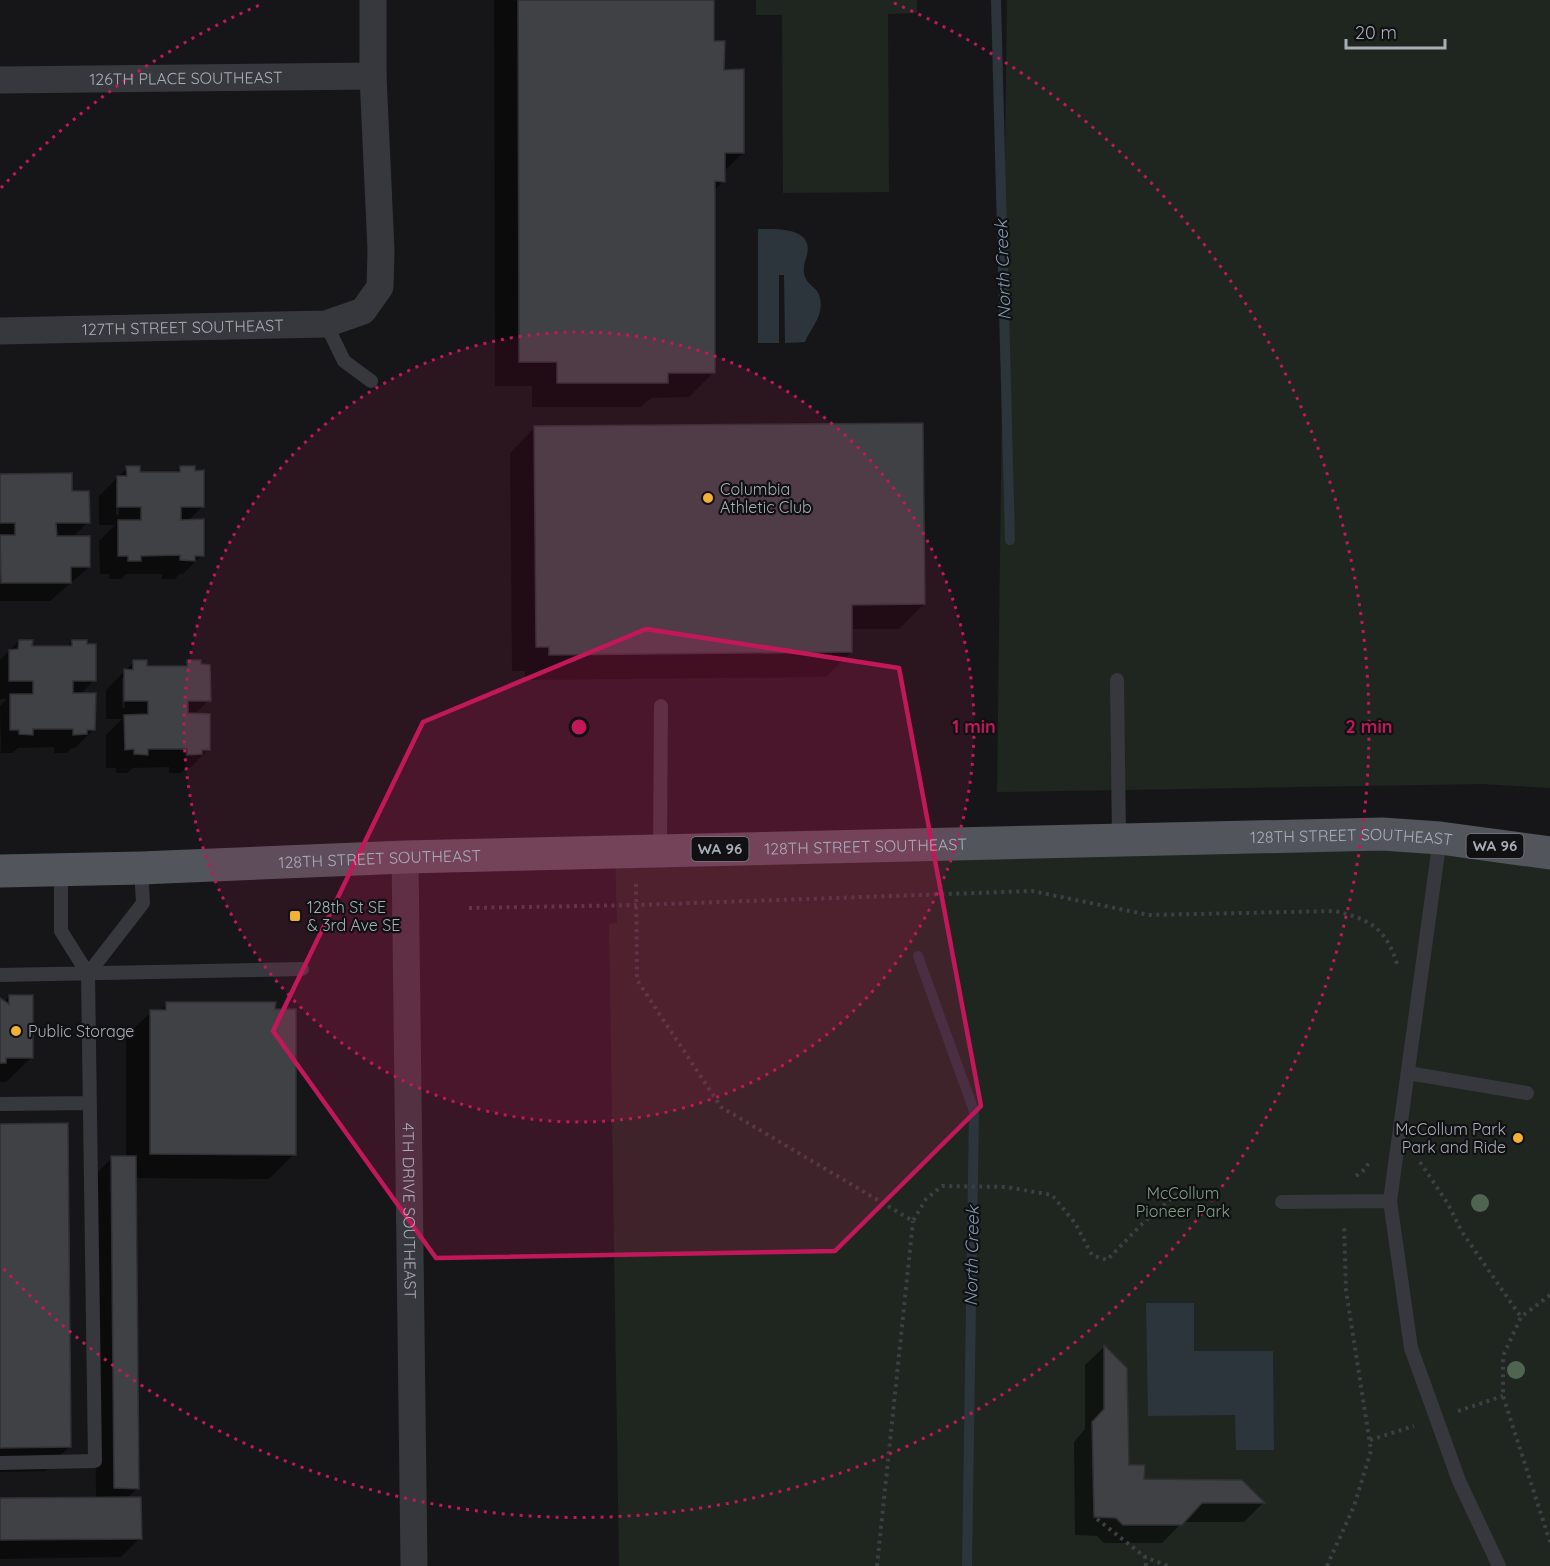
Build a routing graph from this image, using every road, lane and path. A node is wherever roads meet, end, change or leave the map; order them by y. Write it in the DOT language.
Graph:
graph roads {
  1 [pos="373,0"];
  2 [pos="373,76"];
  3 [pos="0,80"];
  4 [pos="326,324"];
  5 [pos="0,331"];
  6 [pos="370,381"];
  7 [pos="1117,680"];
  8 [pos="661,706"];
  9 [pos="1440,838"];
  10 [pos="1119,839"];
  11 [pos="648,852"];
  12 [pos="1550,853"];
  13 [pos="405,857"];
  14 [pos="141,868"];
  15 [pos="61,869"];
  16 [pos="0,871"];
  17 [pos="636,905"];
  18 [pos="469,908"];
  19 [pos="302,969"];
  20 [pos="1397,971"];
  21 [pos="88,974"];
  22 [pos="0,975"];
  23 [pos="1408,1073"];
  24 [pos="1527,1093"];
  25 [pos="90,1103"];
  26 [pos="0,1104"];
  27 [pos="1400,1130"];
  28 [pos="1371,1159"];
  29 [pos="1348,1178"];
  30 [pos="1178,1192"];
  31 [pos="1390,1201"];
  32 [pos="1282,1202"];
  33 [pos="1344,1220"];
  34 [pos="913,1221"];
  35 [pos="1550,1295"];
  36 [pos="1521,1317"];
  37 [pos="0,1463"];
  38 [pos="1097,1519"];
  39 [pos="1550,1542"];
  40 [pos="1145,1557"];
  41 [pos="414,1566"];
  42 [pos="877,1566"];
  43 [pos="1146,1566"];
  44 [pos="1168,1566"];
  45 [pos="1326,1566"];
  46 [pos="1499,1566"];
  1 -- 2 [label="street"];
  2 -- 3 [label="street, 126TH PLACE SOUTHEAST"];
  2 -- 4 [label="street, 127TH STREET SOUTHEAST"];
  4 -- 5 [label="street, 127TH STREET SOUTHEAST"];
  4 -- 6 [label="lane"];
  7 -- 10 [label="lane"];
  8 -- 11 [label="lane"];
  9 -- 10 [label="main road, 128TH STREET SOUTHEAST / WA 96"];
  9 -- 12 [label="main road, 128TH STREET SOUTHEAST / WA 96"];
  9 -- 23 [label="lane"];
  10 -- 11 [label="main road, 128TH STREET SOUTHEAST / WA 96"];
  11 -- 13 [label="main road, 128TH STREET SOUTHEAST / WA 96"];
  11 -- 17 [label="path"];
  13 -- 14 [label="main road, 128TH STREET SOUTHEAST / WA 96"];
  13 -- 41 [label="street, 4TH DRIVE SOUTHEAST"];
  14 -- 15 [label="main road, 128TH STREET SOUTHEAST / WA 96"];
  14 -- 21 [label="lane"];
  15 -- 16 [label="main road, 128TH STREET SOUTHEAST / WA 96"];
  15 -- 21 [label="lane"];
  17 -- 18 [label="path"];
  17 -- 20 [label="path"];
  17 -- 34 [label="path"];
  19 -- 21 [label="lane"];
  21 -- 22 [label="lane"];
  21 -- 25 [label="lane"];
  23 -- 24 [label="lane"];
  23 -- 27 [label="lane"];
  25 -- 26 [label="lane"];
  25 -- 37 [label="lane"];
  27 -- 31 [label="lane"];
  27 -- 36 [label="path"];
  28 -- 29 [label="path"];
  30 -- 34 [label="path"];
  31 -- 32 [label="lane"];
  31 -- 46 [label="lane"];
  33 -- 45 [label="path"];
  34 -- 42 [label="path"];
  35 -- 36 [label="path"];
  36 -- 39 [label="path"];
  38 -- 40 [label="path"];
  40 -- 43 [label="path"];
  40 -- 44 [label="path"];
}
